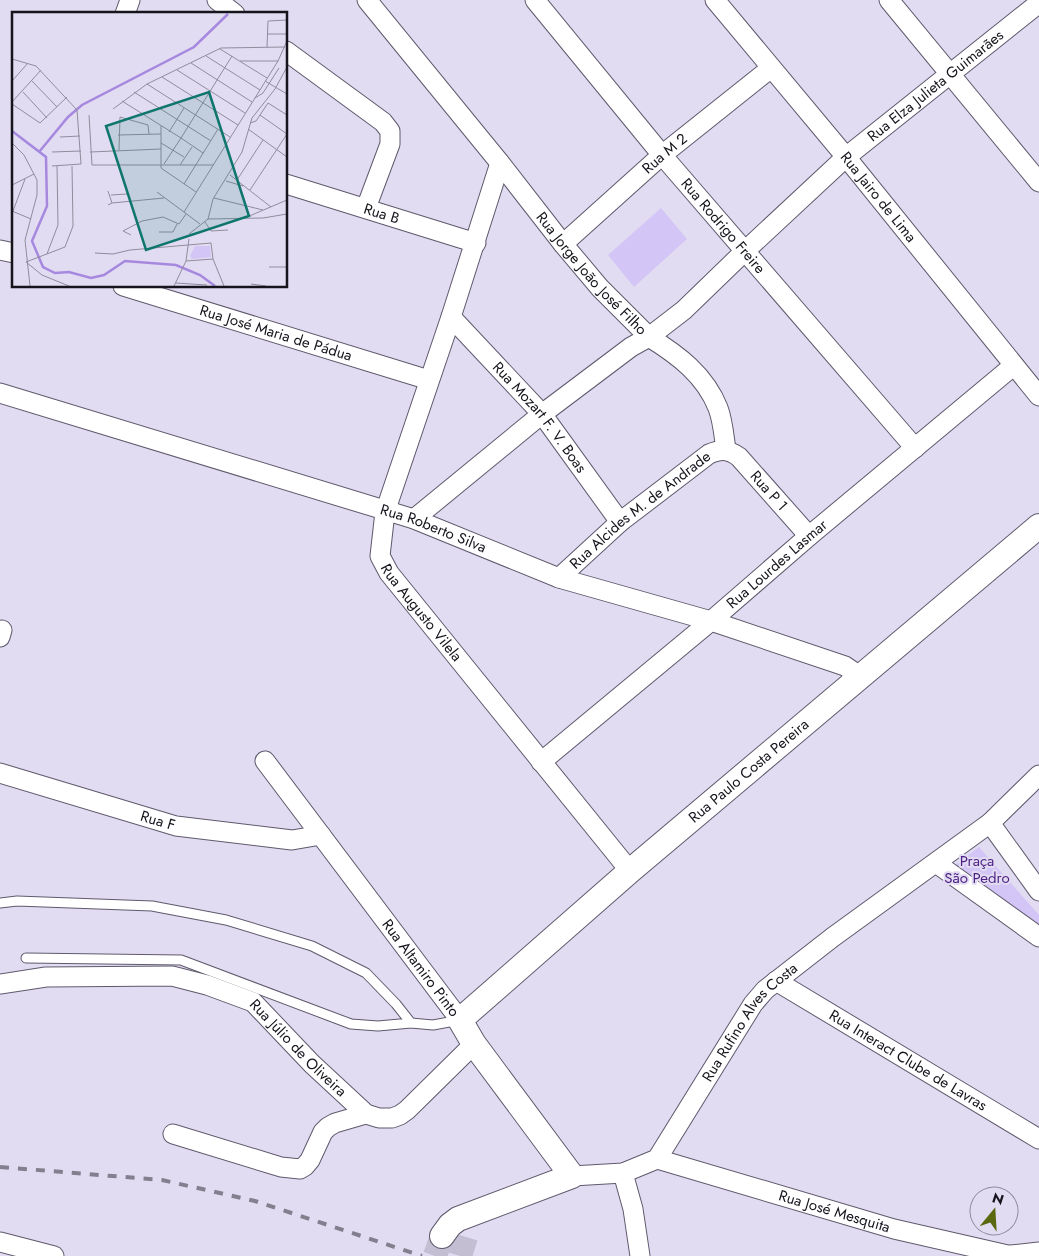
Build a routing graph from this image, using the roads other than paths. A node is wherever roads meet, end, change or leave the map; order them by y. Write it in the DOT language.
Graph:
graph roads {
  1 [pos="130,0"];
  2 [pos="217,0"];
  3 [pos="367,0"];
  4 [pos="535,0"];
  5 [pos="715,0"];
  6 [pos="889,0"];
  7 [pos="1039,3"];
  8 [pos="126,12"];
  9 [pos="233,12"];
  10 [pos="288,52"];
  11 [pos="771,68"];
  12 [pos="950,74"];
  13 [pos="662,156"];
  14 [pos="846,157"];
  15 [pos="500,163"];
  16 [pos="1039,182"];
  17 [pos="288,185"];
  18 [pos="366,208"];
  19 [pos="476,243"];
  20 [pos="563,244"];
  21 [pos="745,251"];
  22 [pos="130,288"];
  23 [pos="452,317"];
  24 [pos="649,337"];
  25 [pos="1013,366"];
  26 [pos="429,380"];
  27 [pos="0,393"];
  28 [pos="1039,396"];
  29 [pos="542,414"];
  30 [pos="915,448"];
  31 [pos="726,450"];
  32 [pos="385,512"];
  33 [pos="414,520"];
  34 [pos="620,522"];
  35 [pos="1039,526"];
  36 [pos="809,536"];
  37 [pos="559,578"];
  38 [pos="711,621"];
  39 [pos="861,677"];
  40 [pos="265,761"];
  41 [pos="540,762"];
  42 [pos="0,773"];
  43 [pos="1039,775"];
  44 [pos="990,823"];
  45 [pos="320,835"];
  46 [pos="936,863"];
  47 [pos="630,871"];
  48 [pos="1038,887"];
  49 [pos="0,903"];
  50 [pos="1039,937"];
  51 [pos="26,958"];
  52 [pos="776,981"];
  53 [pos="0,984"];
  54 [pos="460,1020"];
  55 [pos="411,1023"];
  56 [pos="474,1044"];
  57 [pos="366,1114"];
  58 [pos="173,1134"];
  59 [pos="1039,1139"];
  60 [pos="657,1159"];
  61 [pos="623,1174"];
  62 [pos="572,1176"];
  63 [pos="476,1212"];
  64 [pos="442,1236"];
  65 [pos="466,1237"];
  66 [pos="0,1242"];
  67 [pos="1039,1252"];
  68 [pos="54,1256"];
  69 [pos="640,1256"];
  70 [pos="1012,1256"];
  1 -- 8 [label="street"];
  2 -- 9 [label="street"];
  3 -- 15 [label="street, Rua Jorge João José Filho"];
  4 -- 13 [label="street, Rua Rodrigo Freire"];
  5 -- 11 [label="street, Rua Jairo de Lima"];
  6 -- 12 [label="street"];
  7 -- 12 [label="street, Rua Elza Julieta Guimarães"];
  10 -- 18 [label="street"];
  11 -- 13 [label="street, Rua M 2"];
  11 -- 14 [label="street, Rua Jairo de Lima"];
  12 -- 14 [label="street, Rua Elza Julieta Guimarães"];
  12 -- 16 [label="street"];
  13 -- 20 [label="street, Rua M 2"];
  13 -- 21 [label="street, Rua Rodrigo Freire"];
  14 -- 21 [label="street, Rua Elza Julieta Guimarães"];
  14 -- 25 [label="street, Rua Jairo de Lima"];
  15 -- 19 [label="street, Rua Augusto Vilela"];
  15 -- 20 [label="street, Rua Jorge João José Filho"];
  17 -- 18 [label="street, Rua B"];
  18 -- 19 [label="street, Rua B"];
  19 -- 23 [label="street, Rua Augusto Vilela"];
  20 -- 24 [label="street, Rua Jorge João José Filho"];
  21 -- 24 [label="street, Rua Elza Julieta Guimarães"];
  21 -- 30 [label="street, Rua Rodrigo Freire"];
  22 -- 26 [label="street, Rua José Maria de Pádua"];
  23 -- 26 [label="street, Rua Augusto Vilela"];
  23 -- 29 [label="street, Rua Mozart F. V. Boas"];
  24 -- 29 [label="street, Rua Jorge João José Filho"];
  24 -- 31 [label="street"];
  25 -- 28 [label="street, Rua Jairo de Lima"];
  25 -- 30 [label="street, Rua Lourdes Lasmar"];
  26 -- 32 [label="street, Rua Augusto Vilela"];
  27 -- 32 [label="street, Rua Roberto Silva"];
  29 -- 33 [label="street, Rua Jorge João José Filho"];
  29 -- 34 [label="street, Rua Mozart F. V. Boas"];
  30 -- 36 [label="street, Rua Lourdes Lasmar"];
  31 -- 34 [label="street, Rua Alcides M. de Andrade"];
  31 -- 36 [label="street, Rua P 1"];
  32 -- 33 [label="street, Rua Roberto Silva"];
  32 -- 41 [label="street, Rua Augusto Vilela"];
  33 -- 37 [label="street, Rua Roberto Silva"];
  34 -- 37 [label="street, Rua Alcides M. de Andrade"];
  35 -- 39 [label="street, Rua Paulo Costa Pereira"];
  36 -- 38 [label="street, Rua Lourdes Lasmar"];
  37 -- 38 [label="street, Rua Roberto Silva"];
  38 -- 39 [label="street, Rua Roberto Silva"];
  38 -- 41 [label="street, Rua Lourdes Lasmar"];
  39 -- 47 [label="street, Rua Paulo Costa Pereira"];
  40 -- 45 [label="street, Rua Altamiro Pinto"];
  41 -- 47 [label="street, Rua Augusto Vilela"];
  42 -- 45 [label="street, Rua F"];
  43 -- 44 [label="street, Rua Rufino Alves Costa"];
  44 -- 46 [label="street, Rua Rufino Alves Costa"];
  44 -- 48 [label="street"];
  45 -- 54 [label="street, Rua Altamiro Pinto"];
  46 -- 50 [label="street"];
  46 -- 52 [label="street, Rua Rufino Alves Costa"];
  47 -- 54 [label="street, Rua Paulo Costa Pereira"];
  49 -- 55 [label="lane"];
  51 -- 55 [label="lane"];
  52 -- 59 [label="street, Rua Interact Clube de Lavras"];
  52 -- 60 [label="street, Rua Rufino Alves Costa"];
  53 -- 57 [label="street, Rua Júlio de Oliveira"];
  54 -- 55 [label="lane"];
  54 -- 56 [label="street, Rua Altamiro Pinto"];
  56 -- 57 [label="street"];
  56 -- 62 [label="street, Rua Altamiro Pinto"];
  57 -- 58 [label="street"];
  60 -- 61 [label="street"];
  60 -- 70 [label="street, Rua José Mesquita"];
  61 -- 62 [label="street"];
  61 -- 69 [label="street"];
  62 -- 63 [label="street"];
  63 -- 64 [label="street"];
  63 -- 65 [label="street"];
  66 -- 68 [label="street"];
  67 -- 70 [label="street, Rua José Mesquita"];
}
